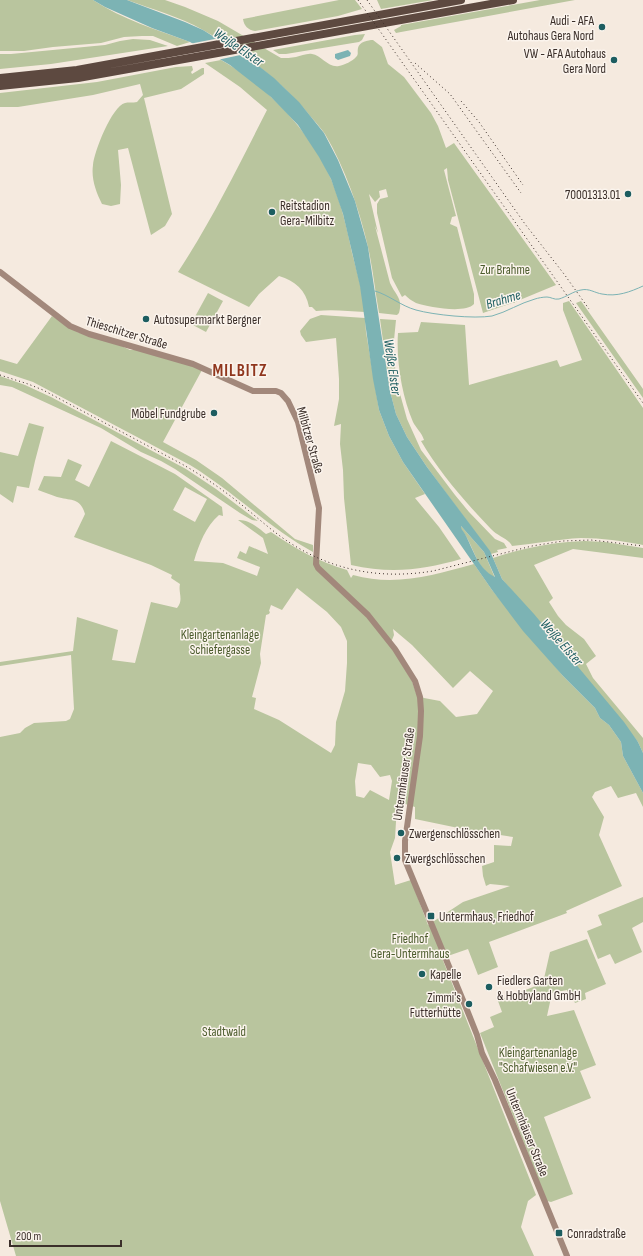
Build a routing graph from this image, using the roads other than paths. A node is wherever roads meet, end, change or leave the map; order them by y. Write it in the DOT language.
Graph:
graph roads {
  1 [pos="461,0"];
  2 [pos="512,0"];
  3 [pos="0,78"];
  4 [pos="0,86"];
  5 [pos="0,272"];
  6 [pos="171,357"];
  7 [pos="316,564"];
  8 [pos="567,1256"];
  1 -- 3 [label="highway"];
  2 -- 4 [label="highway"];
  5 -- 6 [label="main road, Thieschitzer Straße"];
  6 -- 7 [label="main road, Milbitzer Straße"];
  7 -- 8 [label="main road, Untermhäuser Straße"];
}
